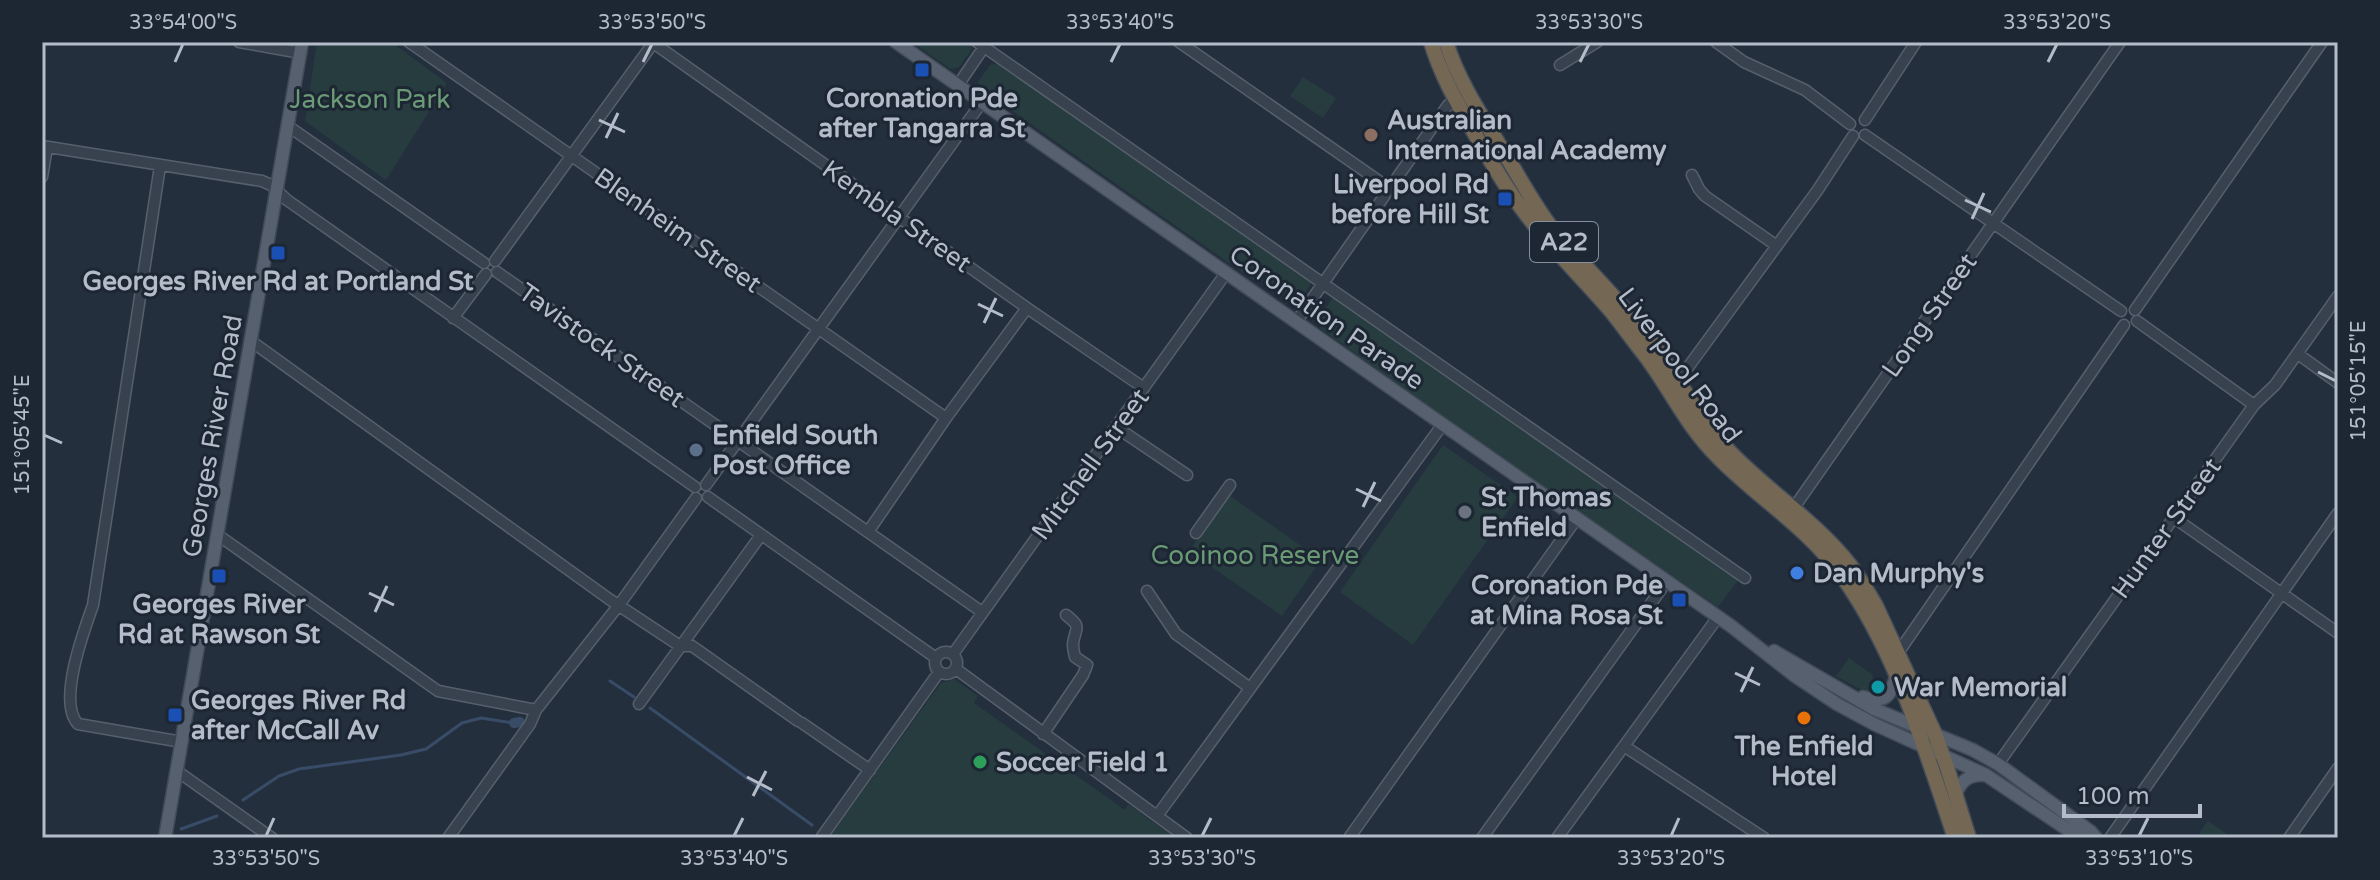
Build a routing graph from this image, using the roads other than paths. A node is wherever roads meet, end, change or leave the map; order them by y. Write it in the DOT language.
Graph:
graph roads {
  1 [pos="239,42"];
  2 [pos="409,42"];
  3 [pos="653,42"];
  4 [pos="896,42"];
  5 [pos="1179,42"];
  6 [pos="1431,42"];
  7 [pos="1446,42"];
  8 [pos="1597,42"];
  9 [pos="1716,42"];
  10 [pos="2120,42"];
  11 [pos="2322,42"];
  12 [pos="1914,43"];
  13 [pos="983,44"];
  14 [pos="301,47"];
  15 [pos="1560,65"];
  16 [pos="958,85"];
  17 [pos="1460,95"];
  18 [pos="982,102"];
  19 [pos="1865,120"];
  20 [pos="1850,124"];
  21 [pos="288,126"];
  22 [pos="1865,135"];
  23 [pos="1853,136"];
  24 [pos="45,147"];
  25 [pos="572,156"];
  26 [pos="160,166"];
  27 [pos="1692,175"];
  28 [pos="42,177"];
  29 [pos="1389,188"];
  30 [pos="277,190"];
  31 [pos="900,217"];
  32 [pos="1994,222"];
  33 [pos="1777,246"];
  34 [pos="491,267"];
  35 [pos="1226,273"];
  36 [pos="1322,284"];
  37 [pos="2338,296"];
  38 [pos="1027,308"];
  39 [pos="2121,311"];
  40 [pos="2136,316"];
  41 [pos="453,318"];
  42 [pos="1296,322"];
  43 [pos="2124,325"];
  44 [pos="819,328"];
  45 [pos="251,341"];
  46 [pos="2298,354"];
  47 [pos="2338,383"];
  48 [pos="1674,387"];
  49 [pos="1144,388"];
  50 [pos="2254,405"];
  51 [pos="946,418"];
  52 [pos="1443,424"];
  53 [pos="1116,427"];
  54 [pos="737,440"];
  55 [pos="1187,475"];
  56 [pos="1230,485"];
  57 [pos="701,492"];
  58 [pos="1793,509"];
  59 [pos="2338,513"];
  60 [pos="2173,517"];
  61 [pos="1577,518"];
  62 [pos="868,532"];
  63 [pos="1196,533"];
  64 [pos="218,535"];
  65 [pos="761,535"];
  66 [pos="1745,578"];
  67 [pos="1667,581"];
  68 [pos="1147,591"];
  69 [pos="2282,593"];
  70 [pos="619,605"];
  71 [pos="982,612"];
  72 [pos="1066,615"];
  73 [pos="1718,617"];
  74 [pos="1733,627"];
  75 [pos="2338,633"];
  76 [pos="681,646"];
  77 [pos="1898,653"];
  78 [pos="953,654"];
  79 [pos="936,658"];
  80 [pos="956,669"];
  81 [pos="939,672"];
  82 [pos="1896,677"];
  83 [pos="1250,688"];
  84 [pos="1848,694"];
  85 [pos="639,704"];
  86 [pos="536,710"];
  87 [pos="1919,728"];
  88 [pos="1043,734"];
  89 [pos="1935,734"];
  90 [pos="182,742"];
  91 [pos="1624,746"];
  92 [pos="1925,747"];
  93 [pos="1943,754"];
  94 [pos="1998,764"];
  95 [pos="2338,768"];
  96 [pos="870,770"];
  97 [pos="177,771"];
  98 [pos="1986,775"];
  99 [pos="1955,796"];
  100 [pos="1157,816"];
  101 [pos="1565,828"];
  102 [pos="165,838"];
  103 [pos="272,838"];
  104 [pos="448,838"];
  105 [pos="821,838"];
  106 [pos="1187,838"];
  107 [pos="1349,838"];
  108 [pos="1482,838"];
  109 [pos="1557,838"];
  110 [pos="1575,838"];
  111 [pos="1764,838"];
  112 [pos="1955,838"];
  113 [pos="1969,838"];
  114 [pos="2080,838"];
  115 [pos="2096,838"];
  116 [pos="2110,838"];
  117 [pos="2289,838"];
  1 -- 14 [label="street"];
  2 -- 25 [label="street, Blenheim Street"];
  3 -- 25 [label="street"];
  3 -- 31 [label="street, Kembla Street"];
  4 -- 16 [label="main road, Coronation Parade"];
  5 -- 29 [label="street"];
  6 -- 17 [label="highway, Liverpool Road / A22"];
  7 -- 17 [label="highway, Liverpool Road / A22"];
  8 -- 15 [label="street"];
  9 -- 20 [label="street"];
  10 -- 32 [label="street, Long Street"];
  11 -- 40 [label="street"];
  12 -- 19 [label="street"];
  13 -- 16 [label="street"];
  13 -- 36 [label="street, Coronation Parade"];
  14 -- 21 [label="main road, Georges River Road"];
  16 -- 18 [label="main road, Coronation Parade"];
  17 -- 29 [label="street"];
  17 -- 48 [label="highway, Liverpool Road / A22"];
  18 -- 31 [label="street"];
  18 -- 35 [label="main road, Coronation Parade"];
  19 -- 20 [label="street"];
  19 -- 22 [label="street"];
  20 -- 23 [label="street"];
  21 -- 30 [label="main road, Georges River Road"];
  21 -- 34 [label="street, Tavistock Street"];
  22 -- 23 [label="street"];
  22 -- 32 [label="street"];
  23 -- 33 [label="street"];
  24 -- 26 [label="street"];
  24 -- 28 [label="street"];
  25 -- 34 [label="street"];
  25 -- 44 [label="street, Blenheim Street"];
  26 -- 30 [label="street"];
  26 -- 90 [label="street"];
  27 -- 33 [label="street"];
  29 -- 36 [label="street"];
  30 -- 41 [label="street"];
  30 -- 45 [label="main road, Georges River Road"];
  31 -- 38 [label="street, Kembla Street"];
  31 -- 44 [label="street"];
  32 -- 39 [label="street"];
  32 -- 58 [label="street, Long Street"];
  33 -- 48 [label="street"];
  34 -- 41 [label="street"];
  34 -- 54 [label="street, Tavistock Street"];
  35 -- 42 [label="main road, Coronation Parade"];
  35 -- 49 [label="street, Mitchell Street"];
  36 -- 42 [label="street"];
  36 -- 66 [label="street, Coronation Parade"];
  37 -- 46 [label="street, Hunter Street"];
  38 -- 49 [label="street, Kembla Street"];
  38 -- 51 [label="street"];
  39 -- 40 [label="street"];
  39 -- 43 [label="street"];
  40 -- 43 [label="street"];
  40 -- 50 [label="street"];
  41 -- 57 [label="street"];
  42 -- 52 [label="main road, Coronation Parade"];
  43 -- 77 [label="street"];
  44 -- 51 [label="street, Blenheim Street"];
  44 -- 54 [label="street"];
  45 -- 64 [label="main road, Georges River Road"];
  45 -- 70 [label="street"];
  46 -- 47 [label="street"];
  46 -- 50 [label="street, Hunter Street"];
  48 -- 58 [label="highway, Liverpool Road / A22"];
  48 -- 82 [label="highway, Liverpool Road / A22"];
  49 -- 53 [label="street, Mitchell Street"];
  50 -- 60 [label="street, Hunter Street"];
  51 -- 62 [label="street"];
  52 -- 61 [label="main road, Coronation Parade"];
  52 -- 83 [label="street"];
  53 -- 55 [label="street"];
  53 -- 71 [label="street, Mitchell Street"];
  54 -- 57 [label="street"];
  54 -- 62 [label="street, Tavistock Street"];
  56 -- 63 [label="street"];
  57 -- 65 [label="street"];
  57 -- 70 [label="street"];
  58 -- 77 [label="highway, Liverpool Road / A22"];
  59 -- 69 [label="street"];
  60 -- 69 [label="street"];
  60 -- 94 [label="street, Hunter Street"];
  61 -- 67 [label="main road, Coronation Parade"];
  61 -- 107 [label="street"];
  62 -- 71 [label="street, Tavistock Street"];
  64 -- 86 [label="street"];
  64 -- 90 [label="main road, Georges River Road"];
  65 -- 76 [label="street"];
  65 -- 79 [label="street"];
  67 -- 73 [label="main road, Coronation Parade"];
  67 -- 108 [label="street"];
  68 -- 83 [label="street"];
  69 -- 75 [label="street"];
  69 -- 116 [label="street"];
  70 -- 76 [label="street"];
  70 -- 86 [label="street"];
  71 -- 78 [label="street, Mitchell Street"];
  72 -- 88 [label="street"];
  73 -- 74 [label="main road, Coronation Parade"];
  73 -- 91 [label="street"];
  74 -- 84 [label="main road, Coronation Parade"];
  74 -- 92 [label="main road, Coronation Parade"];
  76 -- 85 [label="street"];
  76 -- 96 [label="street"];
  77 -- 89 [label="highway, Liverpool Road / A22"];
  78 -- 79 [label="street"];
  78 -- 80 [label="street"];
  79 -- 81 [label="street"];
  80 -- 81 [label="street"];
  80 -- 88 [label="street"];
  81 -- 96 [label="street"];
  82 -- 84 [label="main road"];
  82 -- 87 [label="highway, Liverpool Road / A22"];
  83 -- 100 [label="street"];
  84 -- 87 [label="main road, Coronation Parade"];
  86 -- 104 [label="street"];
  87 -- 89 [label="main road, Coronation Parade"];
  87 -- 92 [label="highway, Liverpool Road / A22"];
  88 -- 100 [label="street"];
  89 -- 93 [label="highway, Liverpool Road / A22"];
  89 -- 94 [label="main road, Coronation Parade"];
  90 -- 97 [label="main road, Georges River Road"];
  91 -- 101 [label="street"];
  91 -- 111 [label="street"];
  92 -- 93 [label="main road, Coronation Parade"];
  92 -- 112 [label="highway, Liverpool Road / A22"];
  93 -- 98 [label="main road, Coronation Parade"];
  93 -- 99 [label="highway, Liverpool Road / A22"];
  94 -- 115 [label="main road, Coronation Parade"];
  95 -- 117 [label="street"];
  96 -- 105 [label="street"];
  97 -- 102 [label="main road, Georges River Road"];
  97 -- 103 [label="street"];
  98 -- 99 [label="main road"];
  98 -- 114 [label="main road, Coronation Parade"];
  99 -- 113 [label="highway, Liverpool Road / A22"];
  100 -- 106 [label="street"];
  101 -- 109 [label="street"];
  101 -- 110 [label="street"];
}
